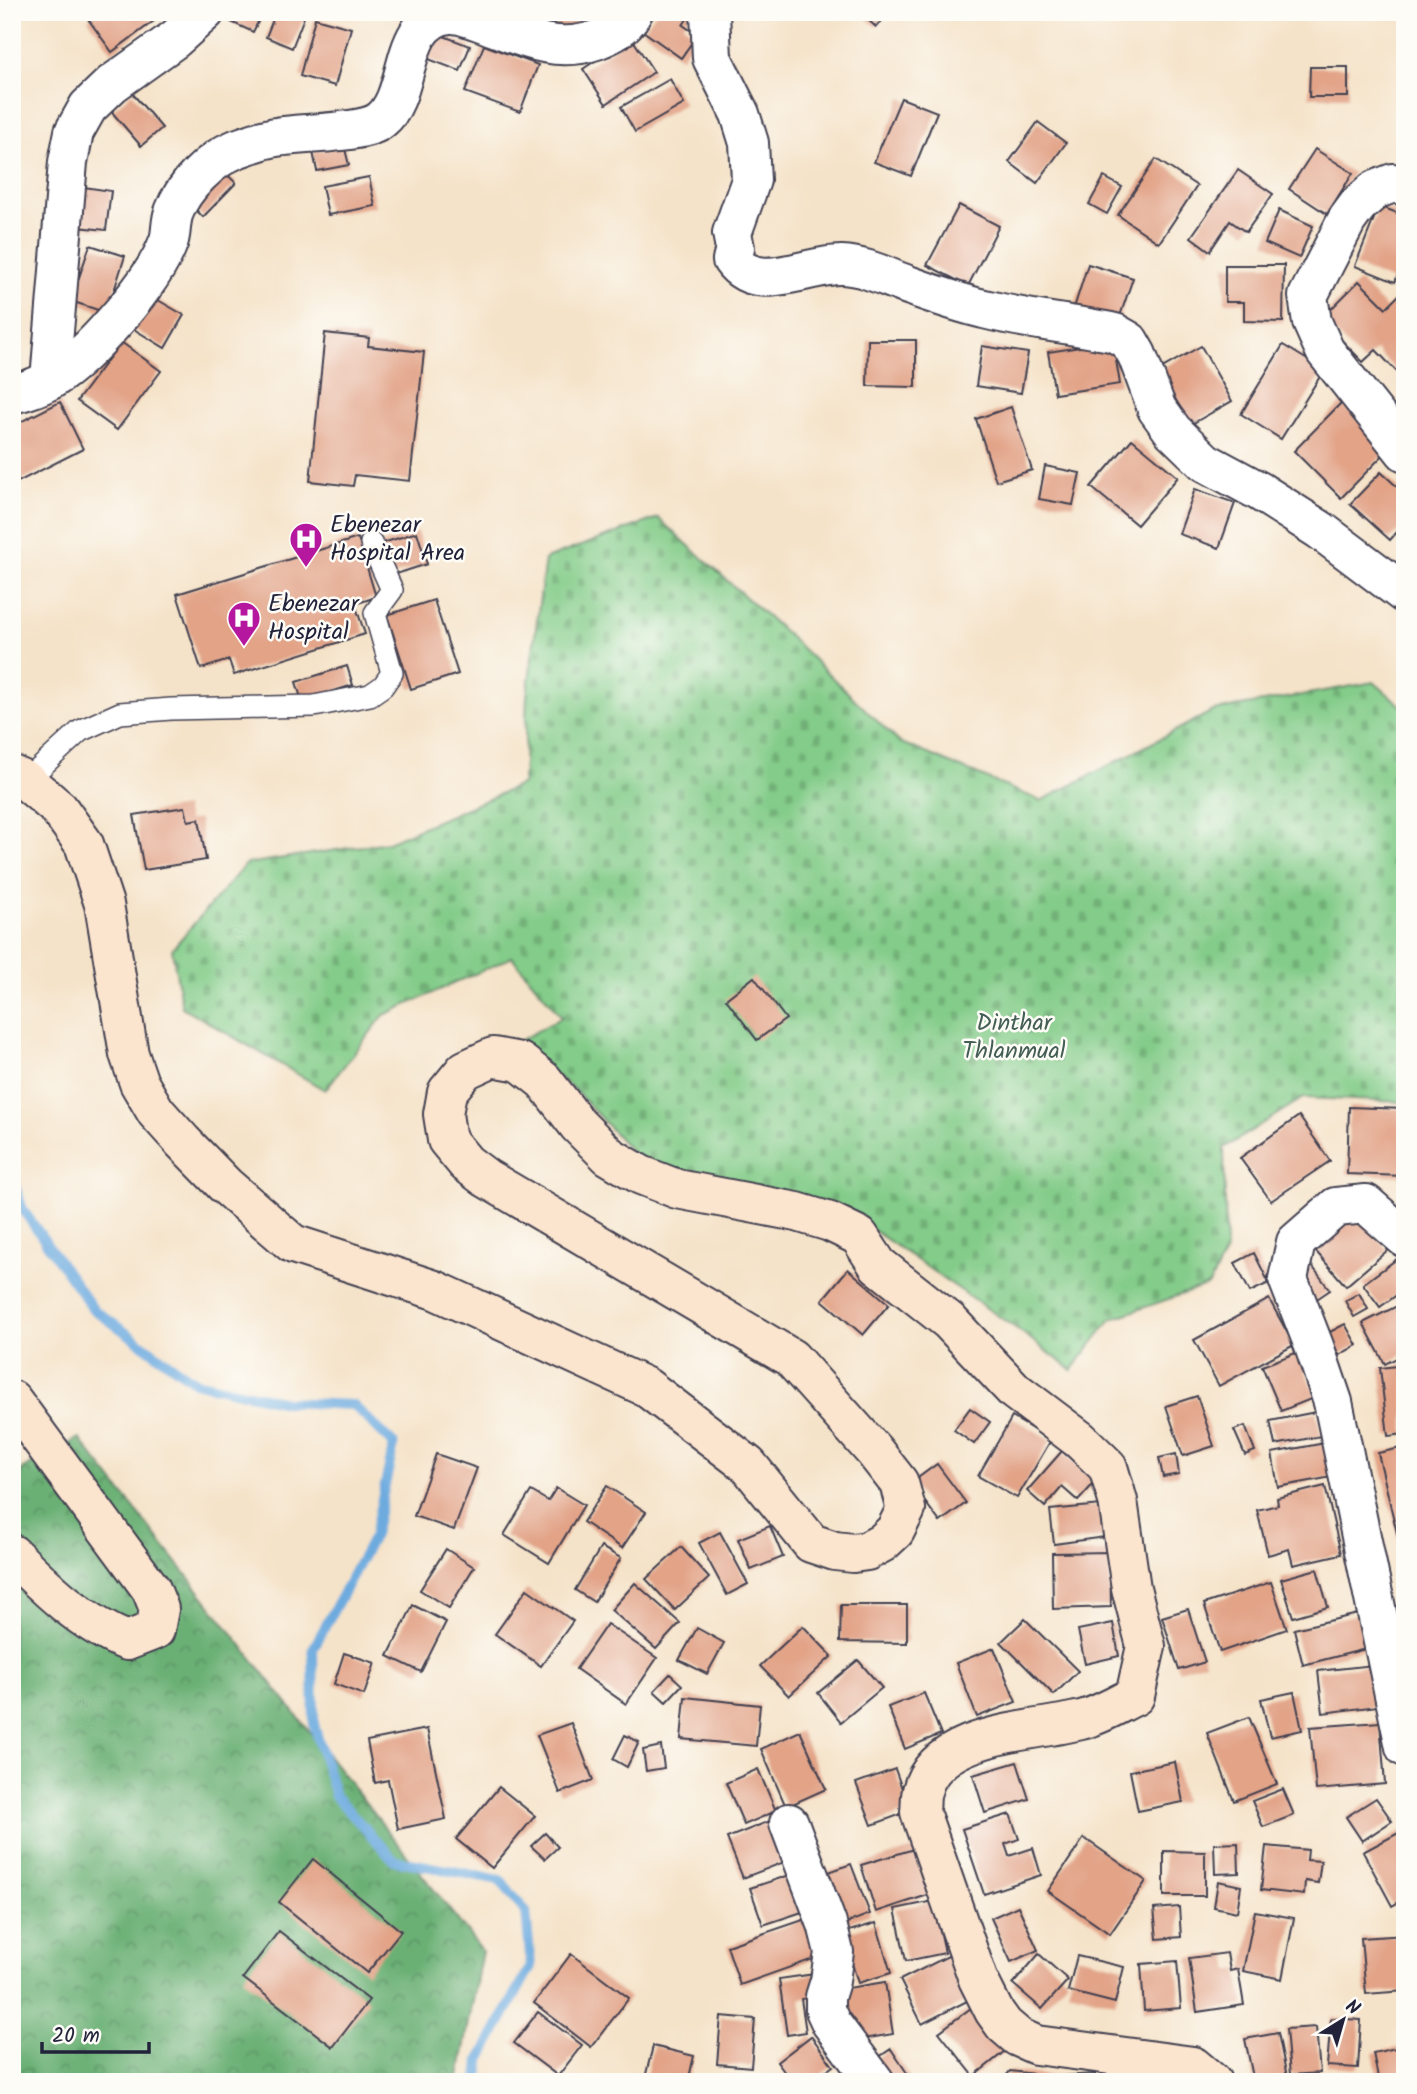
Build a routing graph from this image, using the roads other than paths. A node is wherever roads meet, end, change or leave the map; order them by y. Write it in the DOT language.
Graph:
graph roads {
  1 [pos="205,12"];
  2 [pos="632,12"];
  3 [pos="710,12"];
  4 [pos="1405,186"];
  5 [pos="50,380"];
  6 [pos="12,394"];
  7 [pos="1405,452"];
  8 [pos="371,544"];
  9 [pos="1405,594"];
  10 [pos="19,778"];
  11 [pos="1405,1238"];
  12 [pos="12,1400"];
  13 [pos="12,1554"];
  14 [pos="1405,1747"];
  15 [pos="789,1824"];
  16 [pos="876,2082"];
  17 [pos="1212,2082"];
  1 -- 5 [label="street"];
  2 -- 5 [label="street"];
  3 -- 9 [label="street"];
  4 -- 7 [label="street"];
  5 -- 6 [label="street"];
  8 -- 10 [label="lane"];
  10 -- 17 [label="street"];
  11 -- 14 [label="street"];
  12 -- 13 [label="street"];
  15 -- 16 [label="street"];
}
